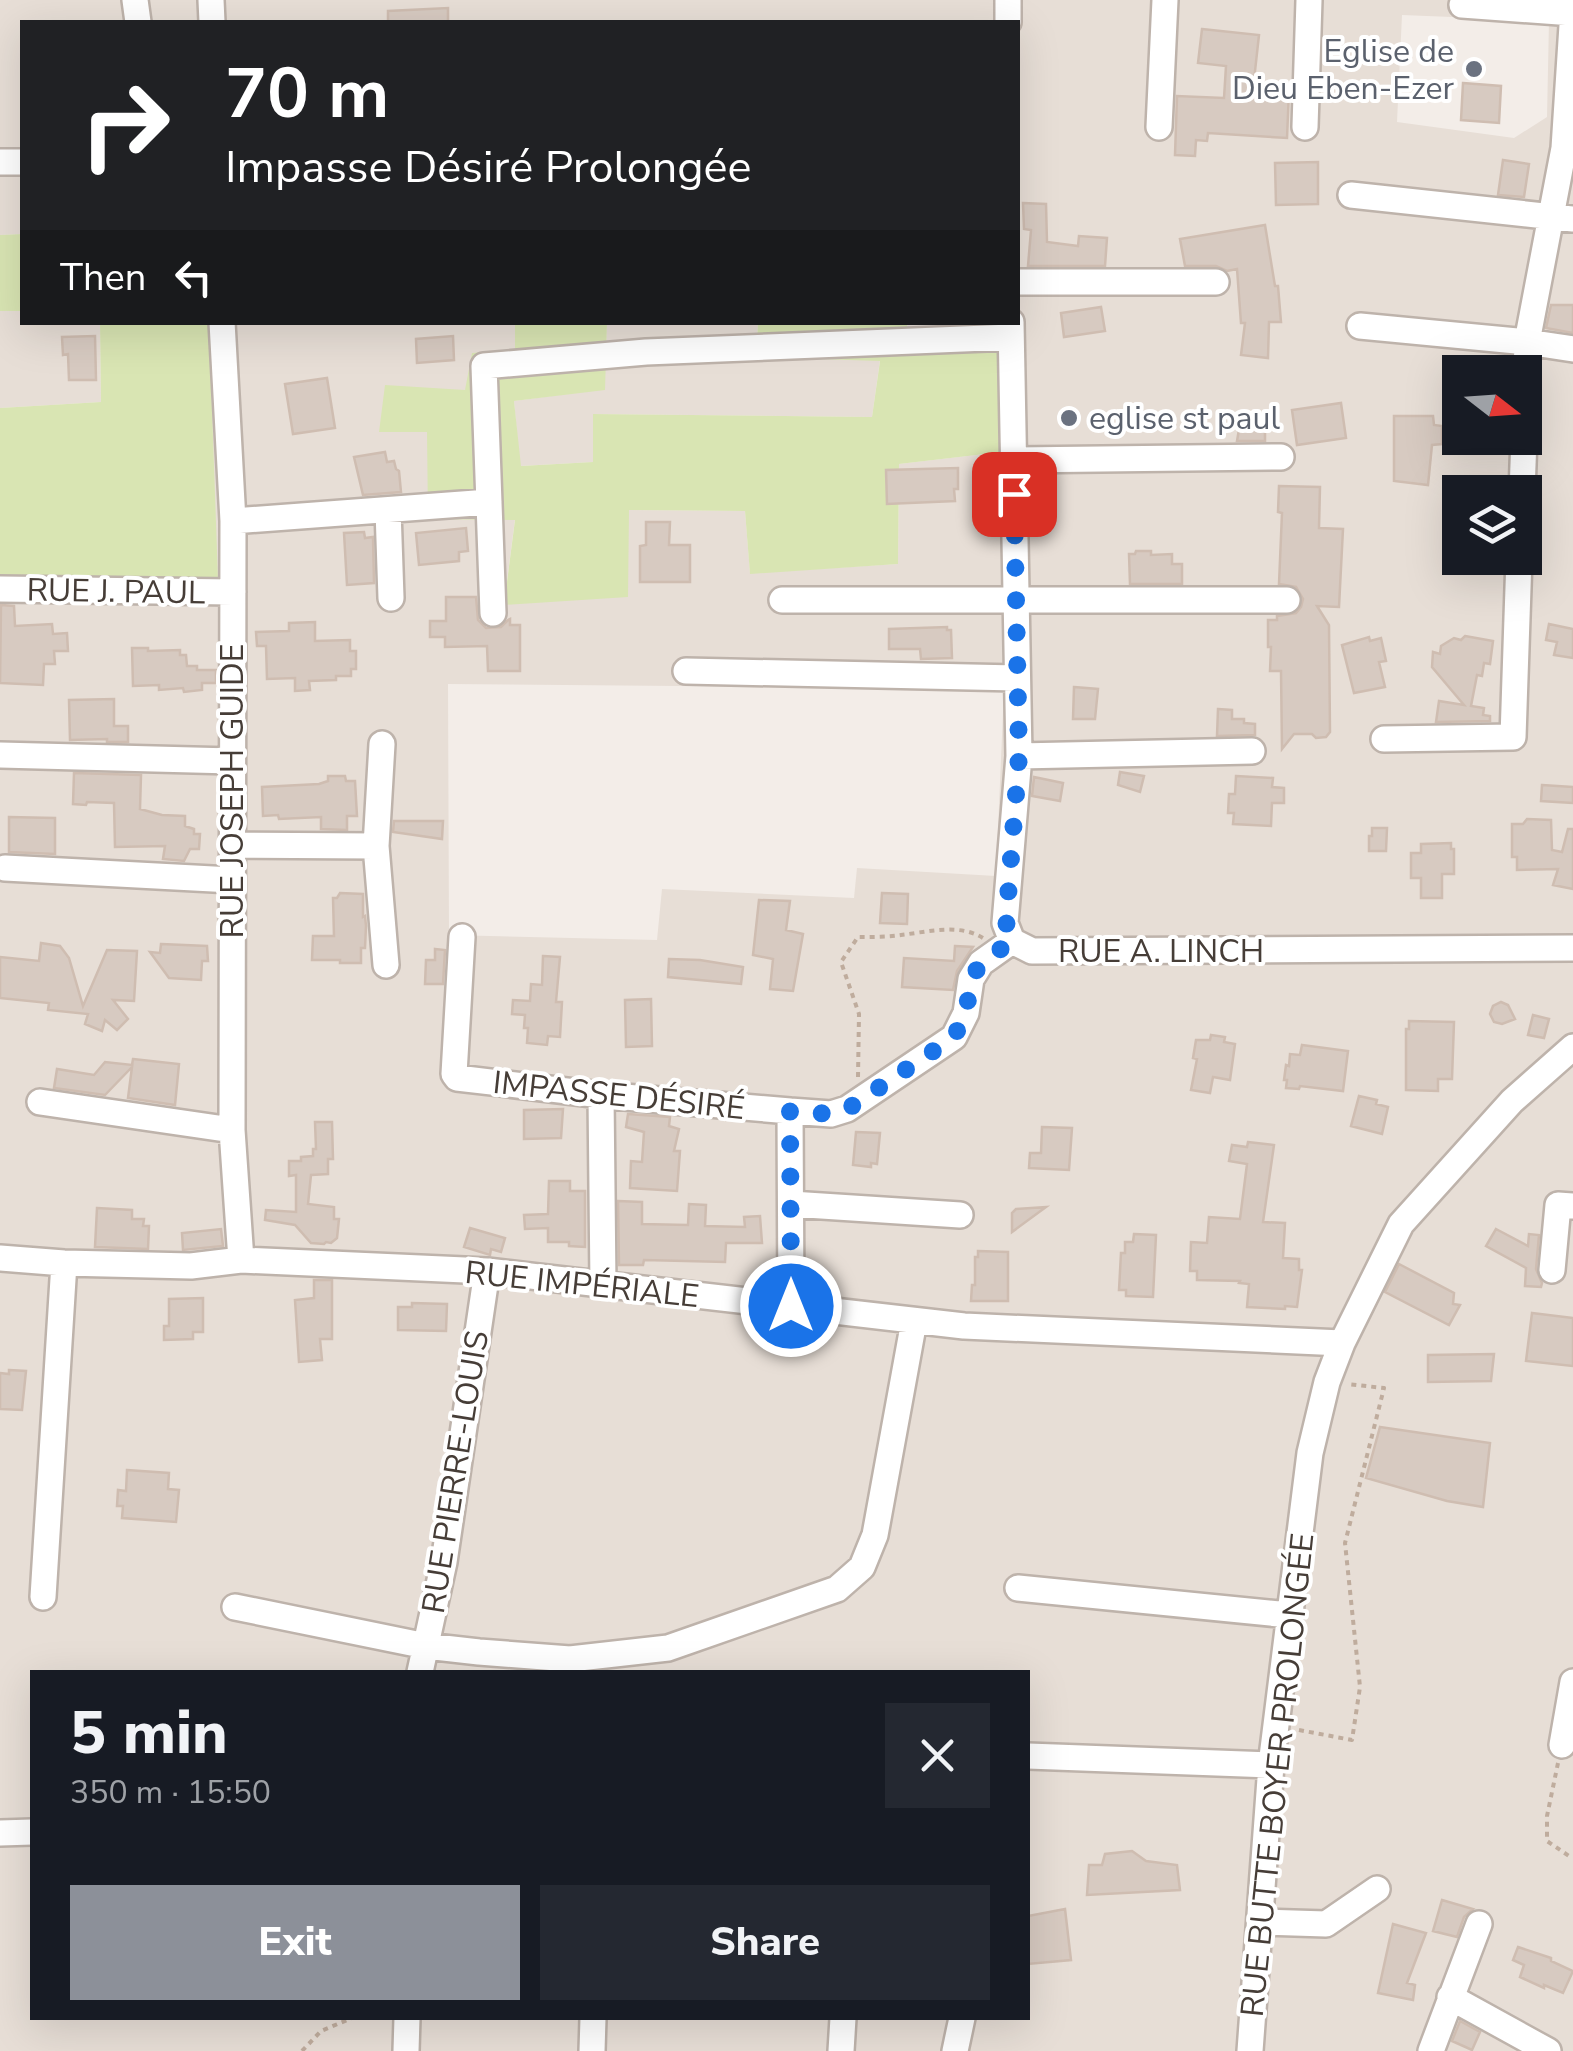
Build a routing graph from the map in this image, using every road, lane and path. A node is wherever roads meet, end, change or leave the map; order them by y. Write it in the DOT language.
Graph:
graph roads {
  1 [pos="1166,0"];
  2 [pos="1309,0"];
  3 [pos="1462,5"];
  4 [pos="1573,12"];
  5 [pos="1159,127"];
  6 [pos="1305,127"];
  7 [pos="1351,194"];
  8 [pos="1562,218"];
  9 [pos="1020,282"];
  10 [pos="1216,282"];
  11 [pos="222,325"];
  12 [pos="1360,326"];
  13 [pos="1011,330"];
  14 [pos="1527,342"];
  15 [pos="1573,348"];
  16 [pos="1527,355"];
  17 [pos="1281,457"];
  18 [pos="1013,460"];
  19 [pos="489,502"];
  20 [pos="388,510"];
  21 [pos="233,521"];
  22 [pos="1519,575"];
  23 [pos="0,590"];
  24 [pos="233,592"];
  25 [pos="391,598"];
  26 [pos="1017,598"];
  27 [pos="782,600"];
  28 [pos="1287,600"];
  29 [pos="493,613"];
  30 [pos="686,671"];
  31 [pos="1017,678"];
  32 [pos="1384,739"];
  33 [pos="382,744"];
  34 [pos="1252,751"];
  35 [pos="0,755"];
  36 [pos="1019,756"];
  37 [pos="232,761"];
  38 [pos="232,846"];
  39 [pos="376,846"];
  40 [pos="5,868"];
  41 [pos="232,880"];
  42 [pos="462,937"];
  43 [pos="1007,945"];
  44 [pos="1573,948"];
  45 [pos="386,965"];
  46 [pos="1573,1047"];
  47 [pos="601,1094"];
  48 [pos="40,1102"];
  49 [pos="857,1102"];
  50 [pos="790,1111"];
  51 [pos="232,1130"];
  52 [pos="790,1204"];
  53 [pos="1573,1206"];
  54 [pos="960,1216"];
  55 [pos="0,1258"];
  56 [pos="241,1260"];
  57 [pos="64,1263"];
  58 [pos="1552,1270"];
  59 [pos="487,1271"];
  60 [pos="603,1285"];
  61 [pos="791,1306"];
  62 [pos="914,1320"];
  63 [pos="1342,1344"];
  64 [pos="1328,1382"];
  65 [pos="1018,1588"];
  66 [pos="43,1597"];
  67 [pos="235,1608"];
  68 [pos="1289,1615"];
  69 [pos="426,1646"];
  70 [pos="420,1670"];
  71 [pos="1573,1682"];
  72 [pos="1276,1726"];
  73 [pos="1562,1745"];
  74 [pos="1030,1756"];
  75 [pos="1271,1765"];
  76 [pos="30,1832"];
  77 [pos="0,1834"];
  78 [pos="1572,1858"];
  79 [pos="1377,1888"];
  80 [pos="1261,1922"];
  81 [pos="1479,1924"];
  82 [pos="1450,1997"];
  83 [pos="347,2020"];
  84 [pos="407,2020"];
  85 [pos="593,2020"];
  86 [pos="842,2020"];
  87 [pos="962,2020"];
  88 [pos="302,2051"];
  89 [pos="406,2051"];
  90 [pos="592,2051"];
  91 [pos="841,2051"];
  92 [pos="955,2051"];
  93 [pos="1250,2051"];
  94 [pos="1431,2051"];
  95 [pos="1548,2051"];
  1 -- 5 [label="street"];
  2 -- 6 [label="street"];
  3 -- 4 [label="street"];
  4 -- 8 [label="street"];
  7 -- 8 [label="street"];
  8 -- 14 [label="street"];
  9 -- 10 [label="street"];
  11 -- 21 [label="street, RUE JOSEPH GUIDE"];
  12 -- 14 [label="street"];
  13 -- 18 [label="street, RUE A. LINCH"];
  13 -- 19 [label="street"];
  14 -- 15 [label="street"];
  14 -- 16 [label="street"];
  17 -- 18 [label="street"];
  18 -- 26 [label="street, RUE A. LINCH"];
  19 -- 20 [label="street"];
  19 -- 29 [label="street"];
  20 -- 21 [label="street"];
  20 -- 25 [label="street"];
  21 -- 24 [label="street, RUE JOSEPH GUIDE"];
  22 -- 32 [label="street"];
  23 -- 24 [label="street, RUE J. PAUL"];
  24 -- 37 [label="street, RUE JOSEPH GUIDE"];
  26 -- 27 [label="street"];
  26 -- 28 [label="street"];
  26 -- 31 [label="street, RUE A. LINCH"];
  30 -- 31 [label="street"];
  31 -- 36 [label="street, RUE A. LINCH"];
  33 -- 39 [label="street"];
  34 -- 36 [label="street"];
  35 -- 37 [label="street"];
  36 -- 43 [label="street, RUE A. LINCH"];
  37 -- 38 [label="street, RUE JOSEPH GUIDE"];
  38 -- 39 [label="street"];
  38 -- 41 [label="street, RUE JOSEPH GUIDE"];
  39 -- 45 [label="street"];
  40 -- 41 [label="street"];
  41 -- 51 [label="street, RUE JOSEPH GUIDE"];
  42 -- 47 [label="street, IMPASSE DÉSIRÉ"];
  43 -- 44 [label="street, RUE A. LINCH"];
  43 -- 49 [label="street"];
  43 -- 49 [label="path"];
  46 -- 63 [label="street, RUE BUTTE BOYER PROLONGÉE"];
  47 -- 50 [label="street, IMPASSE DÉSIRÉ"];
  47 -- 60 [label="street"];
  48 -- 51 [label="street"];
  49 -- 50 [label="street"];
  50 -- 52 [label="street, IMPASSE DÉSIRÉ"];
  51 -- 56 [label="street, RUE JOSEPH GUIDE"];
  52 -- 54 [label="street"];
  52 -- 61 [label="street, IMPASSE DÉSIRÉ"];
  53 -- 58 [label="street"];
  55 -- 57 [label="street, RUE IMPÉRIALE"];
  56 -- 57 [label="street, RUE IMPÉRIALE"];
  56 -- 59 [label="street, RUE IMPÉRIALE"];
  57 -- 66 [label="street"];
  59 -- 60 [label="street, RUE IMPÉRIALE"];
  59 -- 69 [label="street, RUE PIERRE-LOUIS"];
  60 -- 61 [label="street, RUE IMPÉRIALE"];
  61 -- 62 [label="street, RUE IMPÉRIALE"];
  62 -- 63 [label="street, RUE IMPÉRIALE"];
  62 -- 69 [label="street"];
  63 -- 64 [label="street, RUE BUTTE BOYER PROLONGÉE"];
  64 -- 68 [label="street, RUE BUTTE BOYER PROLONGÉE"];
  64 -- 72 [label="path"];
  65 -- 68 [label="street"];
  67 -- 69 [label="street"];
  68 -- 72 [label="street, RUE BUTTE BOYER PROLONGÉE"];
  69 -- 70 [label="street, RUE PIERRE-LOUIS"];
  71 -- 73 [label="street"];
  72 -- 75 [label="street, RUE BUTTE BOYER PROLONGÉE"];
  73 -- 78 [label="path"];
  74 -- 75 [label="street"];
  75 -- 80 [label="street, RUE BUTTE BOYER PROLONGÉE"];
  76 -- 77 [label="street"];
  79 -- 80 [label="street"];
  80 -- 93 [label="street, RUE BUTTE BOYER PROLONGÉE"];
  81 -- 82 [label="street"];
  82 -- 94 [label="street"];
  82 -- 95 [label="street"];
  83 -- 88 [label="path"];
  84 -- 89 [label="street"];
  85 -- 90 [label="street"];
  86 -- 91 [label="street"];
  87 -- 92 [label="street"];
}
